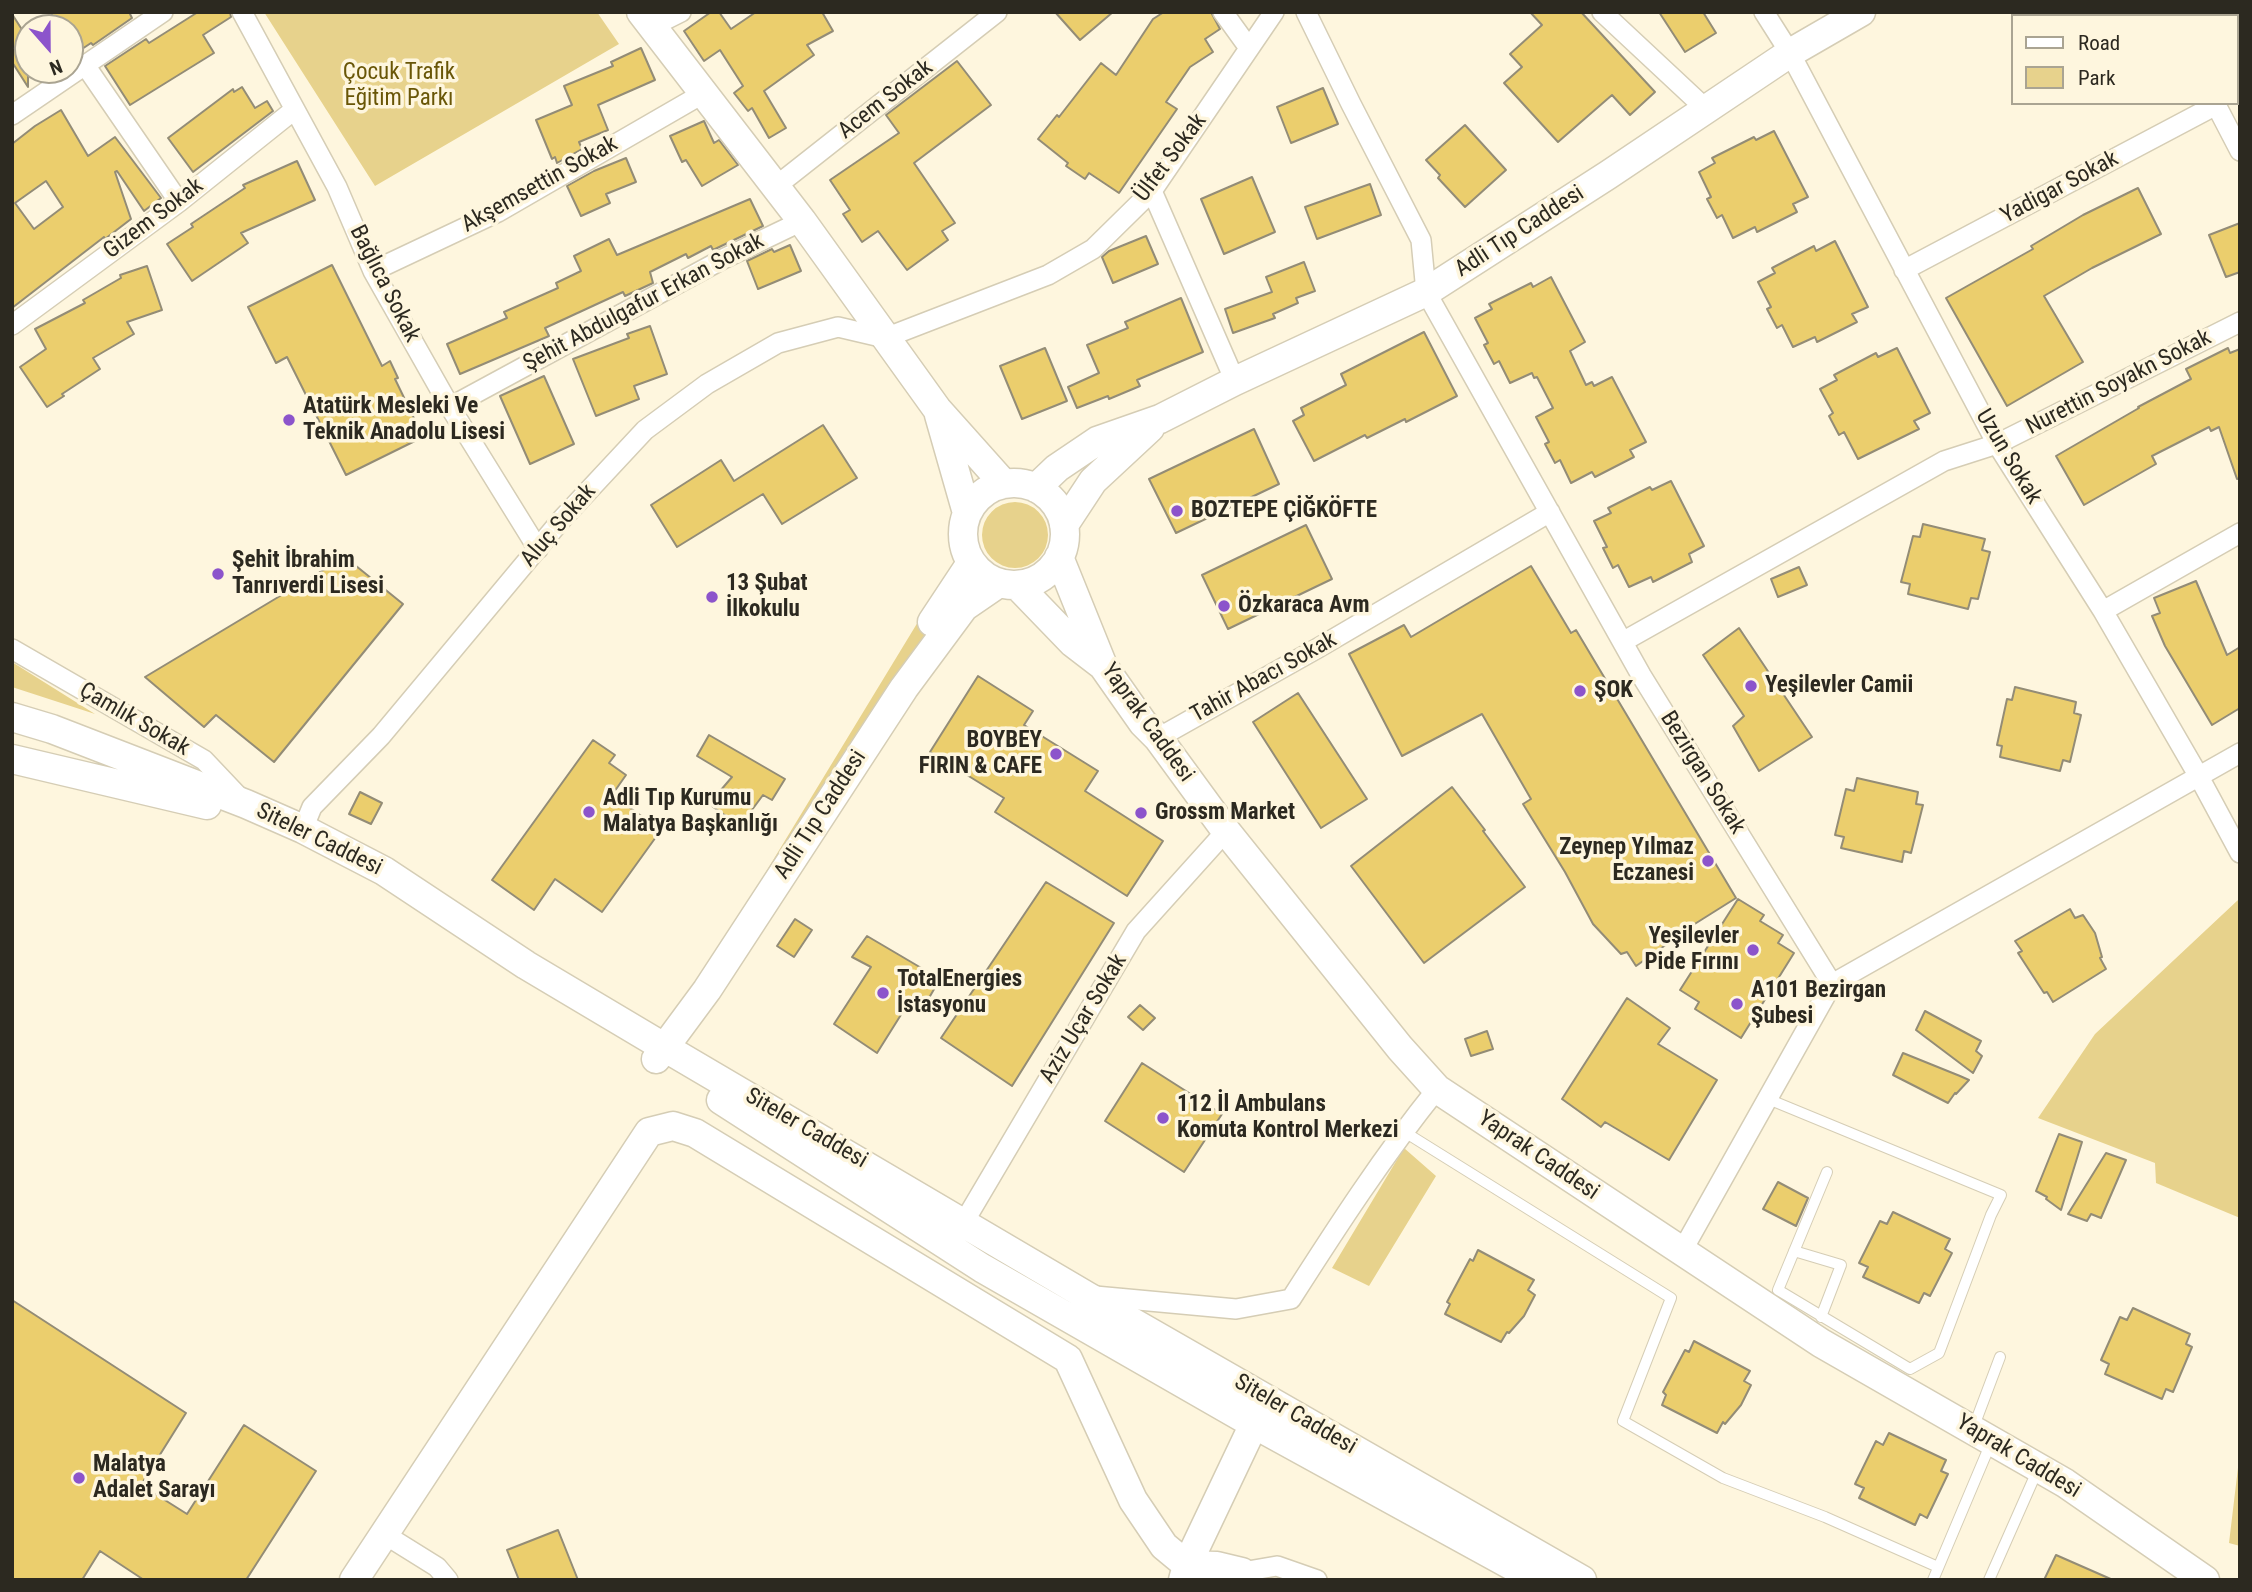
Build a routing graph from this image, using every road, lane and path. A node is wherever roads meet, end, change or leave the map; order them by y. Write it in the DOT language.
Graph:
graph roads {
  1 [pos="163,12"];
  2 [pos="242,12"];
  3 [pos="681,12"];
  4 [pos="997,12"];
  5 [pos="1223,12"];
  6 [pos="1274,12"];
  7 [pos="1306,12"];
  8 [pos="1602,12"];
  9 [pos="1764,12"];
  10 [pos="1861,12"];
  11 [pos="647,19"];
  12 [pos="1249,48"];
  13 [pos="1790,53"];
  14 [pos="85,65"];
  15 [pos="704,93"];
  16 [pos="2213,105"];
  17 [pos="2216,105"];
  18 [pos="294,110"];
  19 [pos="1707,110"];
  20 [pos="12,115"];
  21 [pos="2240,151"];
  22 [pos="775,187"];
  23 [pos="1152,191"];
  24 [pos="179,202"];
  25 [pos="802,221"];
  26 [pos="1904,270"];
  27 [pos="373,271"];
  28 [pos="1426,292"];
  29 [pos="2240,322"];
  30 [pos="12,324"];
  31 [pos="885,338"];
  32 [pos="1235,381"];
  33 [pos="450,407"];
  34 [pos="937,409"];
  35 [pos="1160,419"];
  36 [pos="1997,444"];
  37 [pos="1004,484"];
  38 [pos="1035,488"];
  39 [pos="1550,512"];
  40 [pos="967,513"];
  41 [pos="1064,525"];
  42 [pos="2240,533"];
  43 [pos="538,548"];
  44 [pos="1059,557"];
  45 [pos="971,563"];
  46 [pos="1008,584"];
  47 [pos="2102,611"];
  48 [pos="1624,641"];
  49 [pos="12,649"];
  50 [pos="1102,666"];
  51 [pos="12,717"];
  52 [pos="1158,737"];
  53 [pos="2240,753"];
  54 [pos="12,759"];
  55 [pos="2198,775"];
  56 [pos="246,804"];
  57 [pos="303,829"];
  58 [pos="1226,831"];
  59 [pos="2240,853"];
  60 [pos="1832,984"];
  61 [pos="654,1050"];
  62 [pos="1437,1089"];
  63 [pos="1768,1099"];
  64 [pos="1403,1131"];
  65 [pos="1827,1172"];
  66 [pos="964,1222"];
  67 [pos="1682,1251"];
  68 [pos="1794,1251"];
  69 [pos="1087,1296"];
  70 [pos="1821,1317"];
  71 [pos="2000,1357"];
  72 [pos="1254,1424"];
  73 [pos="1982,1435"];
  74 [pos="2038,1468"];
  75 [pos="384,1534"];
  76 [pos="1938,1567"];
  77 [pos="1185,1573"];
  78 [pos="1240,1576"];
  79 [pos="2198,1577"];
  80 [pos="354,1580"];
  81 [pos="448,1580"];
  82 [pos="1317,1580"];
  83 [pos="1538,1580"];
  84 [pos="1582,1580"];
  85 [pos="1933,1580"];
  86 [pos="1989,1580"];
  1 -- 14 [label="street"];
  2 -- 18 [label="street, Bağlıca Sokak"];
  3 -- 11 [label="street"];
  4 -- 22 [label="street, Acem Sokak"];
  5 -- 12 [label="street"];
  6 -- 12 [label="street, Ülfet Sokak"];
  7 -- 28 [label="street"];
  8 -- 19 [label="street"];
  9 -- 13 [label="street, Uzun Sokak"];
  10 -- 13 [label="street, Adli Tıp Caddesi"];
  11 -- 15 [label="street"];
  12 -- 23 [label="street, Ülfet Sokak"];
  13 -- 19 [label="street, Adli Tıp Caddesi"];
  13 -- 26 [label="street, Uzun Sokak"];
  14 -- 20 [label="street"];
  14 -- 24 [label="street"];
  15 -- 22 [label="street"];
  15 -- 27 [label="street, Akşemsettin Sokak"];
  16 -- 26 [label="street, Yadigar Sokak"];
  17 -- 21 [label="street"];
  18 -- 24 [label="street, Gizem Sokak"];
  18 -- 27 [label="street, Bağlıca Sokak"];
  19 -- 28 [label="street, Adli Tıp Caddesi"];
  22 -- 25 [label="street"];
  23 -- 31 [label="street, Ülfet Sokak"];
  23 -- 32 [label="street"];
  24 -- 30 [label="street, Gizem Sokak"];
  25 -- 31 [label="street"];
  25 -- 33 [label="street, Şehit Abdulgafur Erkan Sokak"];
  26 -- 36 [label="street, Uzun Sokak"];
  27 -- 33 [label="street, Bağlıca Sokak"];
  28 -- 32 [label="street, Adli Tıp Caddesi"];
  28 -- 39 [label="street, Bezirgan Sokak"];
  29 -- 36 [label="street, Nurettin Soyakn Sokak"];
  31 -- 34 [label="street"];
  31 -- 43 [label="street, Aluç Sokak"];
  32 -- 35 [label="street, Adli Tıp Caddesi"];
  33 -- 43 [label="street, Bağlıca Sokak"];
  34 -- 37 [label="street"];
  34 -- 40 [label="street"];
  35 -- 38 [label="street, Adli Tıp Caddesi"];
  35 -- 41 [label="street, Adli Tıp Caddesi"];
  36 -- 47 [label="street, Uzun Sokak"];
  36 -- 48 [label="street, Nurettin Soyakn Sokak"];
  37 -- 38 [label="street"];
  37 -- 40 [label="street"];
  38 -- 41 [label="street"];
  39 -- 48 [label="street, Bezirgan Sokak"];
  39 -- 52 [label="street, Tahir Abacı Sokak"];
  40 -- 45 [label="street"];
  41 -- 44 [label="street, Adli Tıp Caddesi"];
  42 -- 47 [label="street"];
  43 -- 57 [label="street, Aluç Sokak"];
  44 -- 46 [label="street, Adli Tıp Caddesi"];
  44 -- 50 [label="street, Yaprak Caddesi"];
  45 -- 46 [label="street"];
  45 -- 61 [label="street, Adli Tıp Caddesi"];
  46 -- 50 [label="street"];
  46 -- 61 [label="street, Adli Tıp Caddesi"];
  47 -- 55 [label="street, Uzun Sokak"];
  48 -- 60 [label="street, Bezirgan Sokak"];
  49 -- 56 [label="street, Çamlık Sokak"];
  50 -- 52 [label="street, Yaprak Caddesi"];
  51 -- 56 [label="street, Siteler Caddesi"];
  52 -- 58 [label="street, Yaprak Caddesi"];
  53 -- 55 [label="street"];
  54 -- 61 [label="street, Siteler Caddesi"];
  55 -- 59 [label="street, Uzun Sokak"];
  55 -- 60 [label="street"];
  56 -- 57 [label="street, Siteler Caddesi"];
  57 -- 61 [label="street, Siteler Caddesi"];
  58 -- 62 [label="street, Yaprak Caddesi"];
  58 -- 66 [label="street, Aziz Uçar Sokak"];
  60 -- 63 [label="street"];
  61 -- 66 [label="street, Siteler Caddesi"];
  61 -- 72 [label="street, Siteler Caddesi"];
  62 -- 64 [label="street"];
  62 -- 67 [label="street, Yaprak Caddesi"];
  63 -- 67 [label="street"];
  63 -- 70 [label="lane"];
  64 -- 69 [label="street"];
  64 -- 76 [label="lane"];
  65 -- 68 [label="lane"];
  66 -- 69 [label="street, Siteler Caddesi"];
  67 -- 73 [label="street, Yaprak Caddesi"];
  68 -- 70 [label="lane"];
  68 -- 70 [label="lane"];
  69 -- 84 [label="street, Siteler Caddesi"];
  71 -- 73 [label="lane"];
  72 -- 77 [label="street"];
  72 -- 83 [label="street, Siteler Caddesi"];
  73 -- 74 [label="street, Yaprak Caddesi"];
  73 -- 76 [label="lane"];
  74 -- 79 [label="street, Yaprak Caddesi"];
  74 -- 86 [label="lane"];
  75 -- 77 [label="street"];
  75 -- 80 [label="street"];
  75 -- 81 [label="street"];
  76 -- 85 [label="lane"];
  77 -- 78 [label="street"];
  78 -- 82 [label="street"];
}
